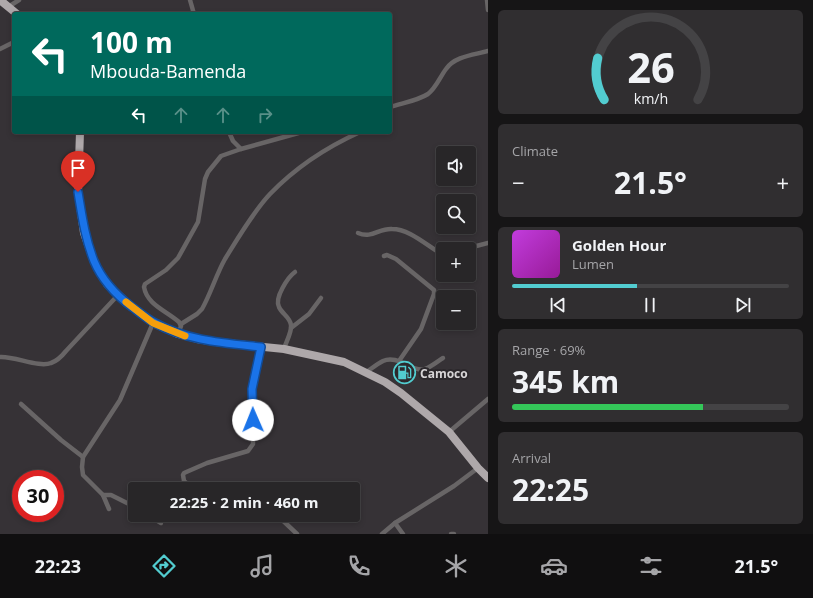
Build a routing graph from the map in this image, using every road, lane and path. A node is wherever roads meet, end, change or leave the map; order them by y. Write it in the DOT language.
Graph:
graph roads {
  1 [pos="0,0"];
  2 [pos="19,0"];
  3 [pos="190,0"];
  4 [pos="487,0"];
  5 [pos="8,7"];
  6 [pos="488,10"];
  7 [pos="14,12"];
  8 [pos="193,12"];
  9 [pos="12,43"];
  10 [pos="0,49"];
  11 [pos="488,51"];
  12 [pos="392,108"];
  13 [pos="80,134"];
  14 [pos="230,134"];
  15 [pos="295,134"];
  16 [pos="356,134"];
  17 [pos="240,149"];
  18 [pos="358,233"];
  19 [pos="488,243"];
  20 [pos="476,246"];
  21 [pos="436,251"];
  22 [pos="384,256"];
  23 [pos="295,272"];
  24 [pos="118,295"];
  25 [pos="321,298"];
  26 [pos="153,323"];
  27 [pos="180,324"];
  28 [pos="291,328"];
  29 [pos="178,334"];
  30 [pos="261,347"];
  31 [pos="284,348"];
  32 [pos="0,357"];
  33 [pos="443,358"];
  34 [pos="399,361"];
  35 [pos="365,373"];
  36 [pos="488,399"];
  37 [pos="21,404"];
  38 [pos="449,432"];
  39 [pos="83,458"];
  40 [pos="478,468"];
  41 [pos="488,478"];
  42 [pos="185,482"];
  43 [pos="103,495"];
  44 [pos="128,504"];
  45 [pos="109,509"];
  46 [pos="284,522"];
  47 [pos="395,523"];
  48 [pos="297,534"];
  49 [pos="382,534"];
  50 [pos="403,534"];
  51 [pos="450,534"];
  52 [pos="454,534"];
  1 -- 5 [label="highway"];
  2 -- 5 [label="street"];
  3 -- 8 [label="street"];
  4 -- 6 [label="street"];
  5 -- 7 [label="highway"];
  9 -- 10 [label="street"];
  11 -- 12 [label="street"];
  13 -- 24 [label="highway"];
  14 -- 17 [label="street"];
  15 -- 17 [label="street"];
  16 -- 27 [label="street"];
  17 -- 27 [label="street"];
  18 -- 21 [label="street"];
  19 -- 20 [label="street"];
  22 -- 34 [label="street"];
  23 -- 28 [label="street"];
  24 -- 26 [label="highway"];
  24 -- 32 [label="street"];
  25 -- 28 [label="street"];
  26 -- 29 [label="highway"];
  26 -- 39 [label="street"];
  27 -- 29 [label="street"];
  28 -- 31 [label="street"];
  29 -- 30 [label="highway"];
  30 -- 31 [label="highway"];
  30 -- 42 [label="street"];
  31 -- 35 [label="highway"];
  33 -- 34 [label="street"];
  34 -- 35 [label="street"];
  35 -- 38 [label="highway"];
  36 -- 38 [label="street"];
  37 -- 39 [label="street"];
  38 -- 40 [label="highway"];
  39 -- 43 [label="street"];
  40 -- 41 [label="highway"];
  40 -- 47 [label="street"];
  43 -- 44 [label="street"];
  43 -- 45 [label="street"];
  46 -- 48 [label="street"];
  47 -- 49 [label="street"];
  47 -- 50 [label="street"];
  51 -- 52 [label="street"];
}
